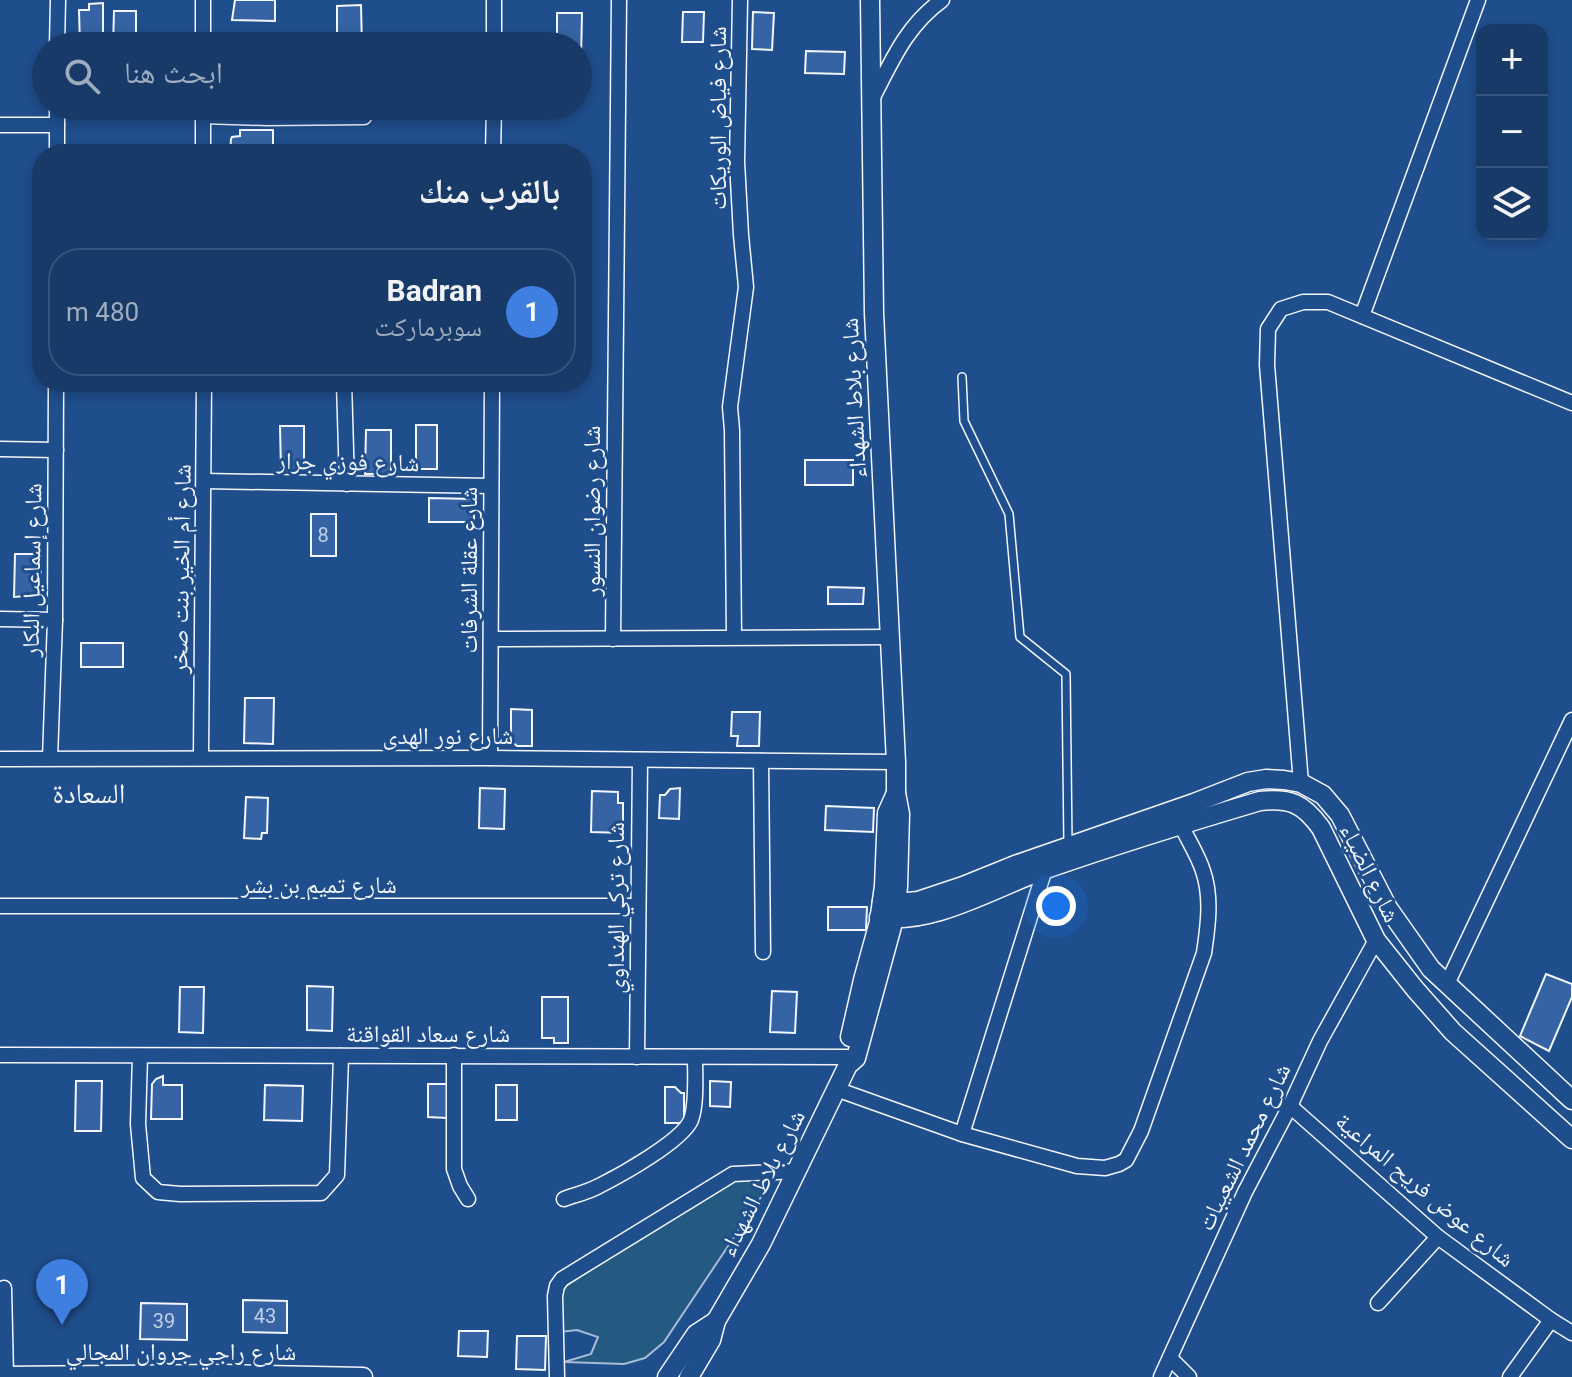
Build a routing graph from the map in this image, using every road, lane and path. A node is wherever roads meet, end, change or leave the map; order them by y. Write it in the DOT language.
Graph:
graph roads {
  1 [pos="58,0"];
  2 [pos="203,0"];
  3 [pos="494,0"];
  4 [pos="619,0"];
  5 [pos="740,0"];
  6 [pos="870,0"];
  7 [pos="942,0"];
  8 [pos="1478,0"];
  9 [pos="57,32"];
  10 [pos="203,32"];
  11 [pos="494,32"];
  12 [pos="870,103"];
  13 [pos="57,120"];
  14 [pos="202,120"];
  15 [pos="494,120"];
  16 [pos="0,125"];
  17 [pos="57,125"];
  18 [pos="57,144"];
  19 [pos="203,144"];
  20 [pos="493,144"];
  21 [pos="1362,316"];
  22 [pos="962,377"];
  23 [pos="56,392"];
  24 [pos="204,392"];
  25 [pos="344,392"];
  26 [pos="492,392"];
  27 [pos="1572,403"];
  28 [pos="0,449"];
  29 [pos="56,450"];
  30 [pos="204,481"];
  31 [pos="347,484"];
  32 [pos="491,486"];
  33 [pos="0,619"];
  34 [pos="55,620"];
  35 [pos="734,637"];
  36 [pos="890,637"];
  37 [pos="492,639"];
  38 [pos="613,639"];
  39 [pos="1572,720"];
  40 [pos="201,757"];
  41 [pos="50,758"];
  42 [pos="490,758"];
  43 [pos="0,759"];
  44 [pos="640,760"];
  45 [pos="761,761"];
  46 [pos="896,762"];
  47 [pos="1301,783"];
  48 [pos="1181,825"];
  49 [pos="1068,848"];
  50 [pos="1045,869"];
  51 [pos="0,906"];
  52 [pos="638,906"];
  53 [pos="888,910"];
  54 [pos="1376,940"];
  55 [pos="763,952"];
  56 [pos="1447,984"];
  57 [pos="0,1055"];
  58 [pos="454,1055"];
  59 [pos="140,1056"];
  60 [pos="341,1056"];
  61 [pos="637,1057"];
  62 [pos="695,1057"];
  63 [pos="850,1060"];
  64 [pos="836,1089"];
  65 [pos="1572,1100"];
  66 [pos="1290,1106"];
  67 [pos="962,1134"];
  68 [pos="1572,1139"];
  69 [pos="797,1171"];
  70 [pos="468,1199"];
  71 [pos="564,1199"];
  72 [pos="1438,1237"];
  73 [pos="4,1288"];
  74 [pos="1378,1303"];
  75 [pos="1551,1320"];
  76 [pos="716,1321"];
  77 [pos="1572,1333"];
  78 [pos="1170,1358"];
  79 [pos="3,1376"];
  80 [pos="224,1376"];
  81 [pos="363,1377"];
  82 [pos="557,1377"];
  83 [pos="667,1377"];
  84 [pos="689,1377"];
  85 [pos="1161,1377"];
  86 [pos="1189,1377"];
  87 [pos="1510,1377"];
  1 -- 9 [label="street"];
  2 -- 10 [label="street"];
  3 -- 11 [label="street"];
  4 -- 38 [label="street, شارع رضوان النسور"];
  5 -- 35 [label="street, شارع فياض الوريكات"];
  6 -- 12 [label="street, شارع بلاط الشهداء"];
  7 -- 12 [label="street"];
  8 -- 21 [label="street"];
  12 -- 36 [label="street, شارع بلاط الشهداء"];
  13 -- 17 [label="street"];
  14 -- 19 [label="street"];
  15 -- 20 [label="street"];
  16 -- 17 [label="street"];
  17 -- 18 [label="street"];
  21 -- 27 [label="street"];
  21 -- 47 [label="street"];
  22 -- 49 [label="lane"];
  23 -- 29 [label="street, شارع إسماعيل البكار"];
  24 -- 30 [label="street, شارع أم الخير بنت صخر"];
  25 -- 31 [label="street"];
  26 -- 32 [label="street, شارع عقلة الشرفات"];
  28 -- 29 [label="street"];
  29 -- 34 [label="street, شارع إسماعيل البكار"];
  30 -- 31 [label="street, شارع فوزي جرار"];
  30 -- 40 [label="street, شارع أم الخير بنت صخر"];
  31 -- 32 [label="street, شارع فوزي جرار"];
  32 -- 37 [label="street, شارع عقلة الشرفات"];
  33 -- 34 [label="street"];
  34 -- 41 [label="street, شارع إسماعيل البكار"];
  35 -- 36 [label="street"];
  35 -- 38 [label="street"];
  36 -- 46 [label="street, شارع بلاط الشهداء"];
  37 -- 38 [label="street"];
  37 -- 42 [label="street, شارع عقلة الشرفات"];
  39 -- 56 [label="street"];
  40 -- 41 [label="street, شارع نور الهدى"];
  40 -- 42 [label="street, شارع نور الهدى"];
  41 -- 43 [label="street, شارع نور الهدى"];
  42 -- 44 [label="street, شارع نور الهدى"];
  44 -- 45 [label="street, شارع نور الهدى"];
  44 -- 52 [label="street, شارع تركي الهنداوي"];
  45 -- 46 [label="street, شارع نور الهدى"];
  45 -- 55 [label="street"];
  46 -- 53 [label="street, شارع بلاط الشهداء"];
  47 -- 49 [label="street"];
  47 -- 56 [label="street, شارع الضياء"];
  48 -- 50 [label="street, شارع الضياء"];
  48 -- 54 [label="street, شارع الضياء"];
  48 -- 67 [label="street"];
  49 -- 53 [label="street"];
  50 -- 53 [label="street, شارع الضياء"];
  50 -- 67 [label="street"];
  51 -- 52 [label="street, شارع تميم بن بشر"];
  52 -- 61 [label="street, شارع تركي الهنداوي"];
  53 -- 63 [label="street, شارع بلاط الشهداء"];
  54 -- 66 [label="street, شارع محمد الشعيبات"];
  54 -- 68 [label="street, شارع الضياء"];
  56 -- 65 [label="street, شارع الضياء"];
  57 -- 59 [label="street, شارع سعاد القواقنة"];
  58 -- 60 [label="street, شارع سعاد القواقنة"];
  58 -- 61 [label="street, شارع سعاد القواقنة"];
  58 -- 70 [label="street"];
  59 -- 60 [label="street, شارع سعاد القواقنة"];
  59 -- 60 [label="street"];
  61 -- 62 [label="street, شارع سعاد القواقنة"];
  62 -- 63 [label="street, شارع سعاد القواقنة"];
  62 -- 71 [label="street"];
  63 -- 64 [label="street, شارع بلاط الشهداء"];
  64 -- 67 [label="street"];
  64 -- 69 [label="street, شارع بلاط الشهداء"];
  66 -- 72 [label="street, شارع عوض فريح المراعية"];
  66 -- 78 [label="street, شارع محمد الشعيبات"];
  69 -- 76 [label="street, شارع بلاط الشهداء"];
  69 -- 82 [label="street"];
  72 -- 74 [label="street"];
  72 -- 75 [label="street, شارع عوض فريح المراعية"];
  73 -- 79 [label="street"];
  75 -- 77 [label="street, شارع عوض فريح المراعية"];
  75 -- 87 [label="street"];
  76 -- 83 [label="street, شارع بلاط الشهداء"];
  76 -- 84 [label="street, شارع بلاط الشهداء"];
  78 -- 85 [label="street, شارع محمد الشعيبات"];
  78 -- 86 [label="street"];
  79 -- 80 [label="street, شارع راجي جروان المجالي"];
  80 -- 81 [label="street, شارع راجي جروان المجالي"];
}
